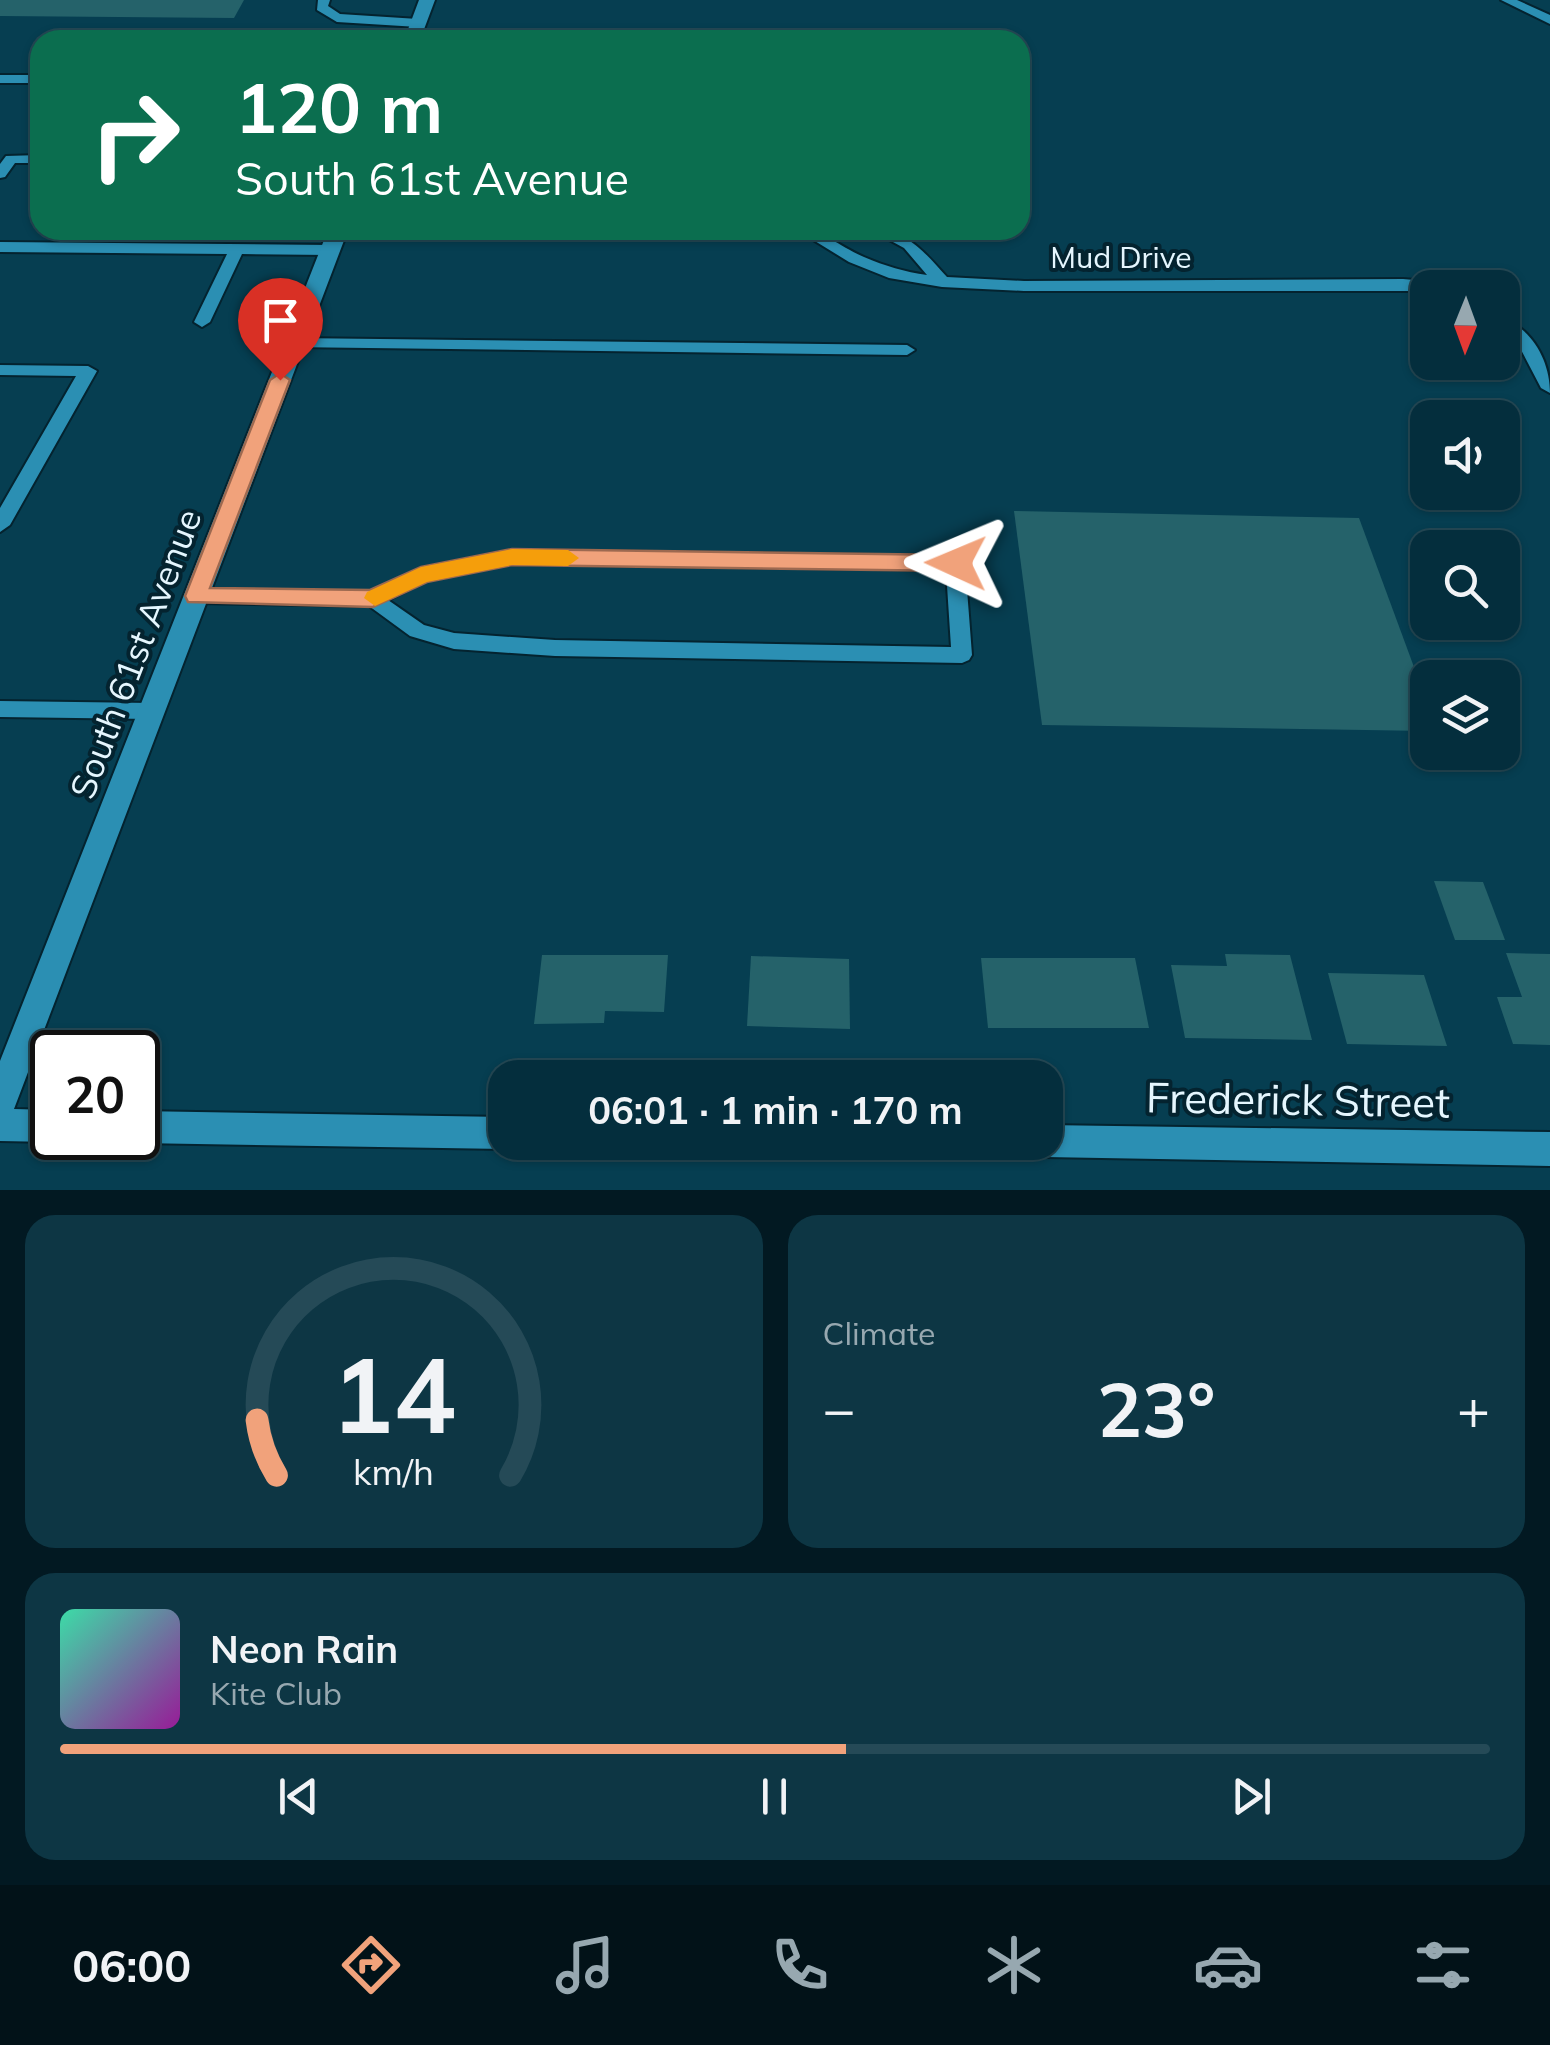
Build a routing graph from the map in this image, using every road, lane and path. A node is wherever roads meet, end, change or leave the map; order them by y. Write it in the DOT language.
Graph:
graph roads {
  1 [pos="324,0"];
  2 [pos="427,0"];
  3 [pos="1507,0"];
  4 [pos="1550,20"];
  5 [pos="418,23"];
  6 [pos="416,30"];
  7 [pos="0,79"];
  8 [pos="30,79"];
  9 [pos="30,159"];
  10 [pos="0,174"];
  11 [pos="334,240"];
  12 [pos="822,240"];
  13 [pos="899,240"];
  14 [pos="0,247"];
  15 [pos="238,249"];
  16 [pos="942,282"];
  17 [pos="1410,285"];
  18 [pos="202,322"];
  19 [pos="1520,337"];
  20 [pos="294,344"];
  21 [pos="907,350"];
  22 [pos="0,370"];
  23 [pos="1550,388"];
  24 [pos="0,526"];
  25 [pos="196,596"];
  26 [pos="373,599"];
  27 [pos="0,709"];
  28 [pos="151,711"];
  29 [pos="0,1104"];
  30 [pos="0,1125"];
  31 [pos="30,1126"];
  32 [pos="160,1127"];
  33 [pos="488,1133"];
  34 [pos="1063,1141"];
  35 [pos="1550,1149"];
  1 -- 5 [label="lane"];
  2 -- 5 [label="street"];
  3 -- 4 [label="lane"];
  5 -- 6 [label="street"];
  7 -- 8 [label="lane"];
  9 -- 10 [label="lane"];
  11 -- 15 [label="lane"];
  11 -- 20 [label="street, South 61st Avenue"];
  12 -- 16 [label="lane, Mud Drive"];
  13 -- 16 [label="lane"];
  14 -- 15 [label="lane"];
  15 -- 18 [label="lane"];
  16 -- 17 [label="lane, Mud Drive"];
  19 -- 23 [label="lane"];
  20 -- 21 [label="lane"];
  20 -- 25 [label="street, South 61st Avenue"];
  22 -- 24 [label="lane"];
  25 -- 26 [label="lane"];
  25 -- 28 [label="street, South 61st Avenue"];
  26 -- 26 [label="lane"];
  27 -- 28 [label="lane"];
  28 -- 29 [label="street, South 61st Avenue"];
  30 -- 31 [label="street"];
  32 -- 33 [label="street"];
  34 -- 35 [label="street, Frederick Street"];
}
